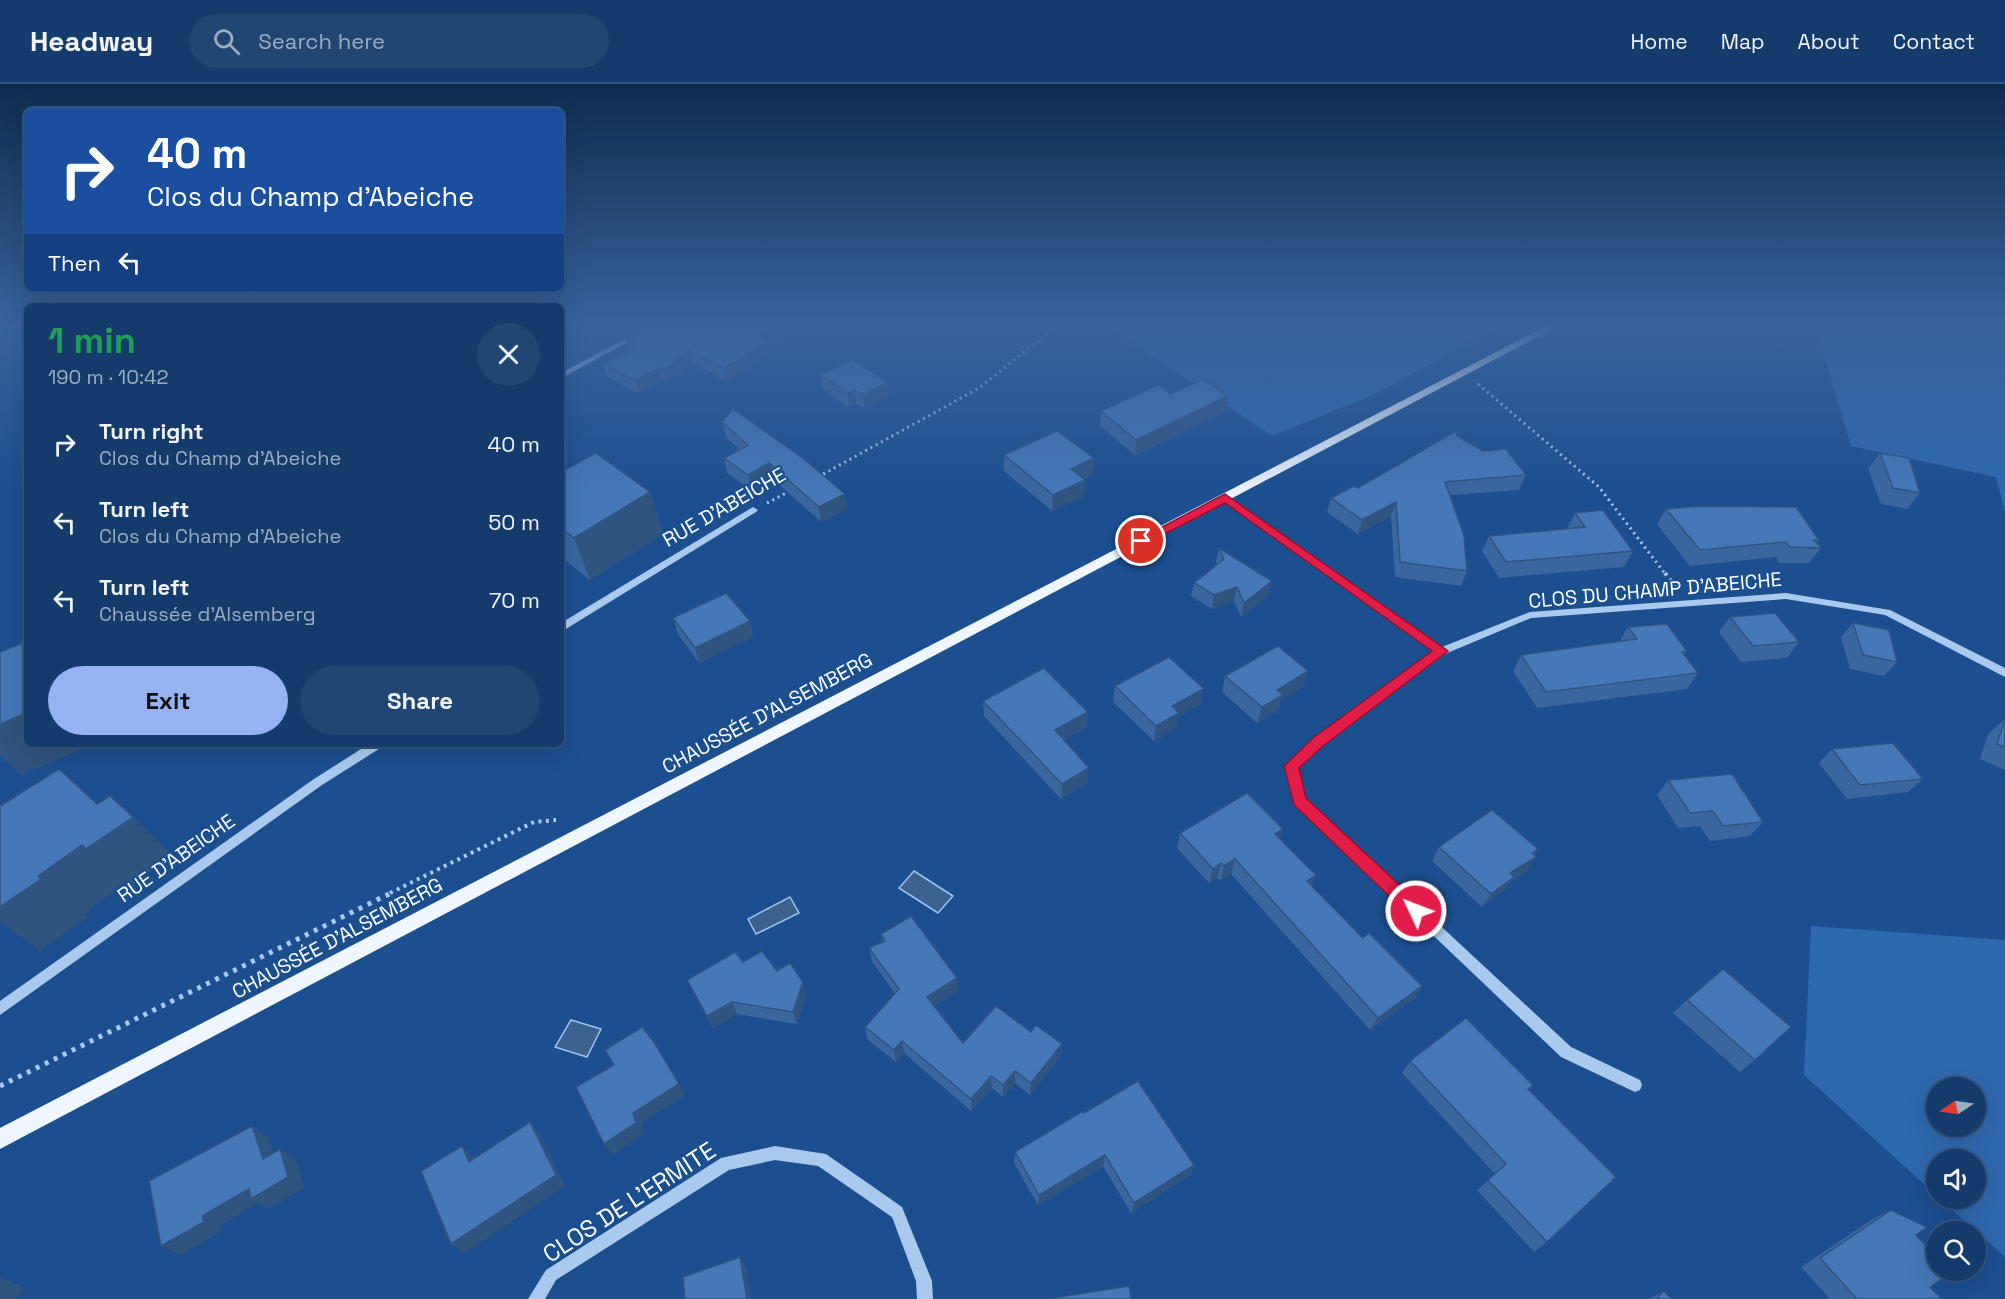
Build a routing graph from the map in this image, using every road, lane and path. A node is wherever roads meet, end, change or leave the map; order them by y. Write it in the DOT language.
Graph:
graph roads {
  1 [pos="987,382"];
  2 [pos="1446,382"];
  3 [pos="1475,382"];
  4 [pos="809,481"];
  5 [pos="800,486"];
  6 [pos="1225,498"];
  7 [pos="753,510"];
  8 [pos="1688,603"];
  9 [pos="564,626"];
  10 [pos="1441,651"];
  11 [pos="2005,673"];
  12 [pos="373,747"];
  13 [pos="561,819"];
  14 [pos="0,1009"];
  15 [pos="1635,1085"];
  16 [pos="0,1086"];
  17 [pos="0,1138"];
  18 [pos="536,1299"];
  19 [pos="925,1299"];
  1 -- 4 [label="path, RUE D'ABEICHE"];
  2 -- 6 [label="main road, CHAUSSÉE D'ALSEMBERG"];
  3 -- 8 [label="path"];
  5 -- 7 [label="path, RUE D'ABEICHE"];
  6 -- 10 [label="street"];
  6 -- 17 [label="main road, CHAUSSÉE D'ALSEMBERG"];
  7 -- 9 [label="street, RUE D'ABEICHE"];
  8 -- 10 [label="street, CLOS DU CHAMP D'ABEICHE"];
  8 -- 11 [label="street, CLOS DU CHAMP D'ABEICHE"];
  10 -- 15 [label="street, CLOS DU CHAMP D'ABEICHE"];
  12 -- 14 [label="street, RUE D'ABEICHE"];
  13 -- 16 [label="path"];
  18 -- 19 [label="street, CLOS DE L'ERMITE"];
}
